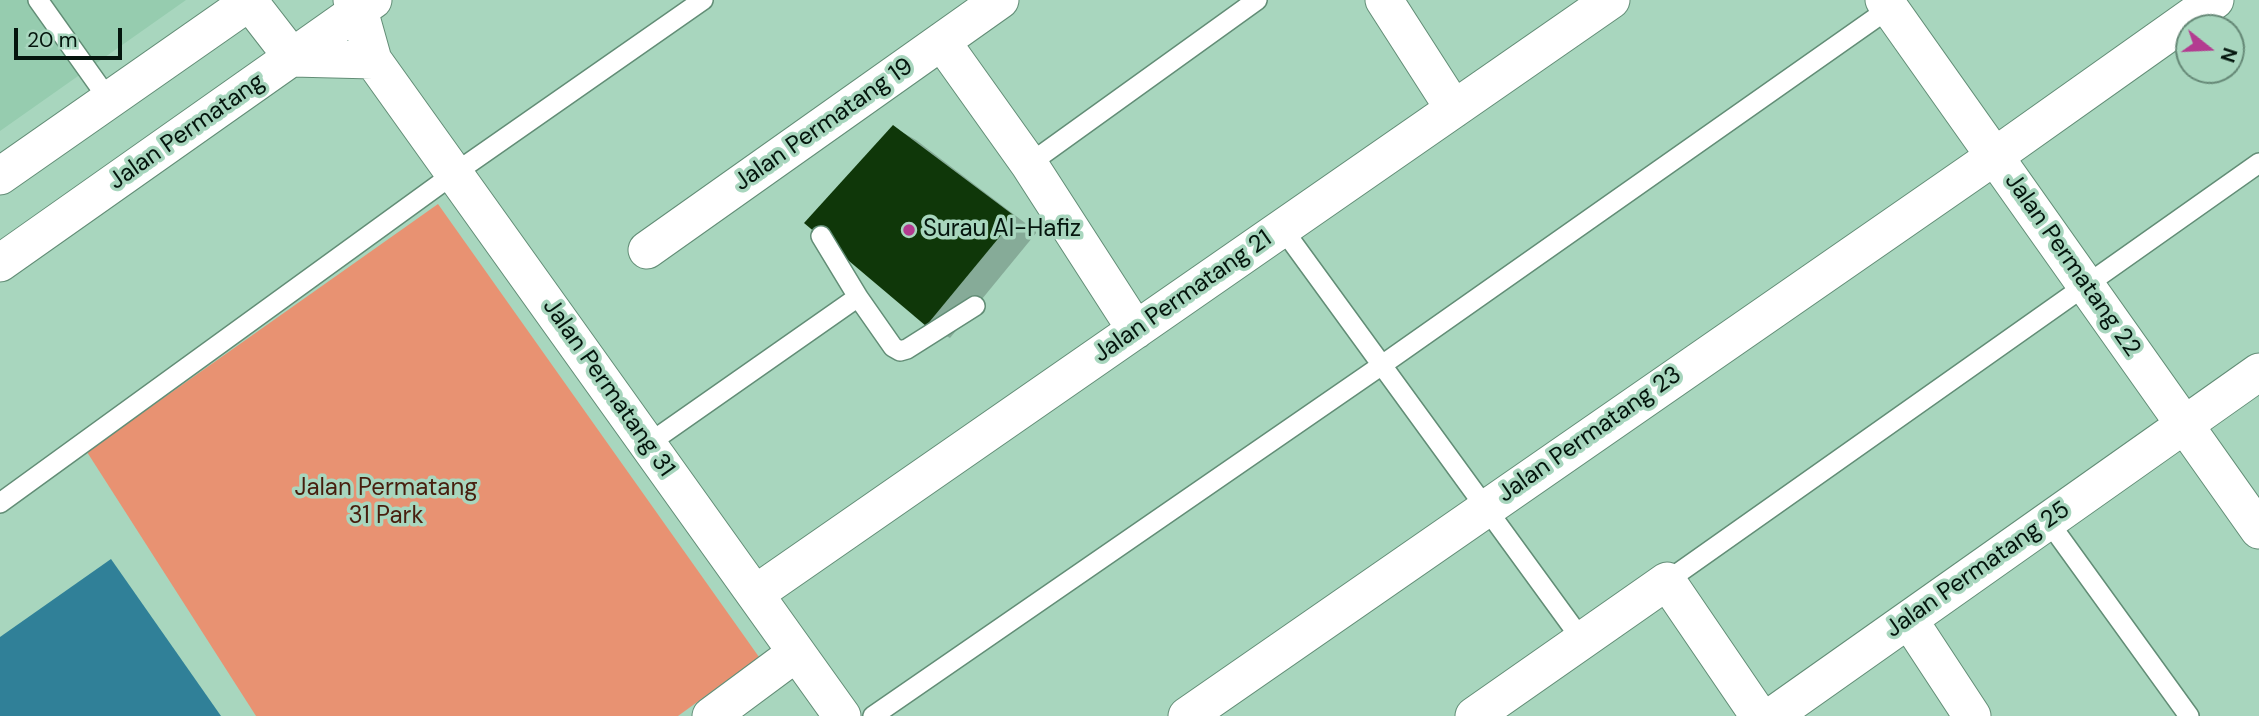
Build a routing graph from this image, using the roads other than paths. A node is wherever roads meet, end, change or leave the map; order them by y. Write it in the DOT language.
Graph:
graph roads {
  1 [pos="38,0"];
  2 [pos="703,0"];
  3 [pos="1000,0"];
  4 [pos="1257,0"];
  5 [pos="1384,0"];
  6 [pos="1611,0"];
  7 [pos="2215,0"];
  8 [pos="250,1"];
  9 [pos="361,3"];
  10 [pos="1892,3"];
  11 [pos="942,42"];
  12 [pos="293,58"];
  13 [pos="373,60"];
  14 [pos="108,100"];
  15 [pos="1454,109"];
  16 [pos="1995,156"];
  17 [pos="2259,163"];
  18 [pos="1029,164"];
  19 [pos="456,173"];
  20 [pos="0,176"];
  21 [pos="1282,228"];
  22 [pos="821,236"];
  23 [pos="647,250"];
  24 [pos="4,251"];
  25 [pos="2086,285"];
  26 [pos="858,297"];
  27 [pos="975,306"];
  28 [pos="1136,330"];
  29 [pos="1382,365"];
  30 [pos="2259,373"];
  31 [pos="2184,424"];
  32 [pos="648,444"];
  33 [pos="0,503"];
  34 [pos="1486,508"];
  35 [pos="2048,521"];
  36 [pos="2259,530"];
  37 [pos="1667,581"];
  38 [pos="755,594"];
  39 [pos="1909,620"];
  40 [pos="1582,640"];
  41 [pos="796,653"];
  42 [pos="711,716"];
  43 [pos="842,716"];
  44 [pos="873,716"];
  45 [pos="1187,716"];
  46 [pos="1474,716"];
  47 [pos="1759,716"];
  48 [pos="1772,716"];
  49 [pos="1972,716"];
  50 [pos="2189,716"];
  1 -- 14 [label="lane"];
  2 -- 19 [label="lane"];
  3 -- 11 [label="street, Jalan Permatang 19"];
  4 -- 18 [label="lane"];
  5 -- 15 [label="street"];
  6 -- 15 [label="street, Jalan Permatang 21"];
  7 -- 16 [label="street, Jalan Permatang 23"];
  8 -- 12 [label="street"];
  8 -- 14 [label="street"];
  9 -- 12 [label="street, Jalan Permatang"];
  9 -- 13 [label="street"];
  10 -- 16 [label="street, Jalan Permatang 22"];
  10 -- 29 [label="lane"];
  11 -- 18 [label="street"];
  11 -- 23 [label="street, Jalan Permatang 19"];
  12 -- 13 [label="street"];
  12 -- 24 [label="street, Jalan Permatang"];
  13 -- 19 [label="street, Jalan Permatang 31"];
  14 -- 20 [label="street"];
  15 -- 21 [label="street, Jalan Permatang 21"];
  16 -- 25 [label="street, Jalan Permatang 22"];
  16 -- 34 [label="street, Jalan Permatang 23"];
  17 -- 25 [label="lane"];
  18 -- 28 [label="street"];
  19 -- 32 [label="street, Jalan Permatang 31"];
  19 -- 33 [label="lane"];
  21 -- 28 [label="street, Jalan Permatang 21"];
  21 -- 29 [label="lane"];
  22 -- 26 [label="lane"];
  25 -- 31 [label="street, Jalan Permatang 22"];
  25 -- 37 [label="lane"];
  26 -- 27 [label="lane"];
  26 -- 32 [label="lane"];
  28 -- 38 [label="street, Jalan Permatang 21"];
  29 -- 34 [label="lane"];
  29 -- 44 [label="lane"];
  30 -- 31 [label="street, Jalan Permatang 25"];
  31 -- 35 [label="street, Jalan Permatang 25"];
  31 -- 36 [label="street, Jalan Permatang 22"];
  32 -- 38 [label="street, Jalan Permatang 31"];
  34 -- 40 [label="lane"];
  34 -- 45 [label="street, Jalan Permatang 23"];
  35 -- 39 [label="street, Jalan Permatang 25"];
  35 -- 50 [label="lane"];
  37 -- 40 [label="street"];
  37 -- 47 [label="street"];
  38 -- 41 [label="street, Jalan Permatang 31"];
  39 -- 48 [label="street, Jalan Permatang 25"];
  39 -- 49 [label="street"];
  40 -- 46 [label="street"];
  41 -- 42 [label="street"];
  41 -- 43 [label="street, Jalan Permatang 31"];
}
